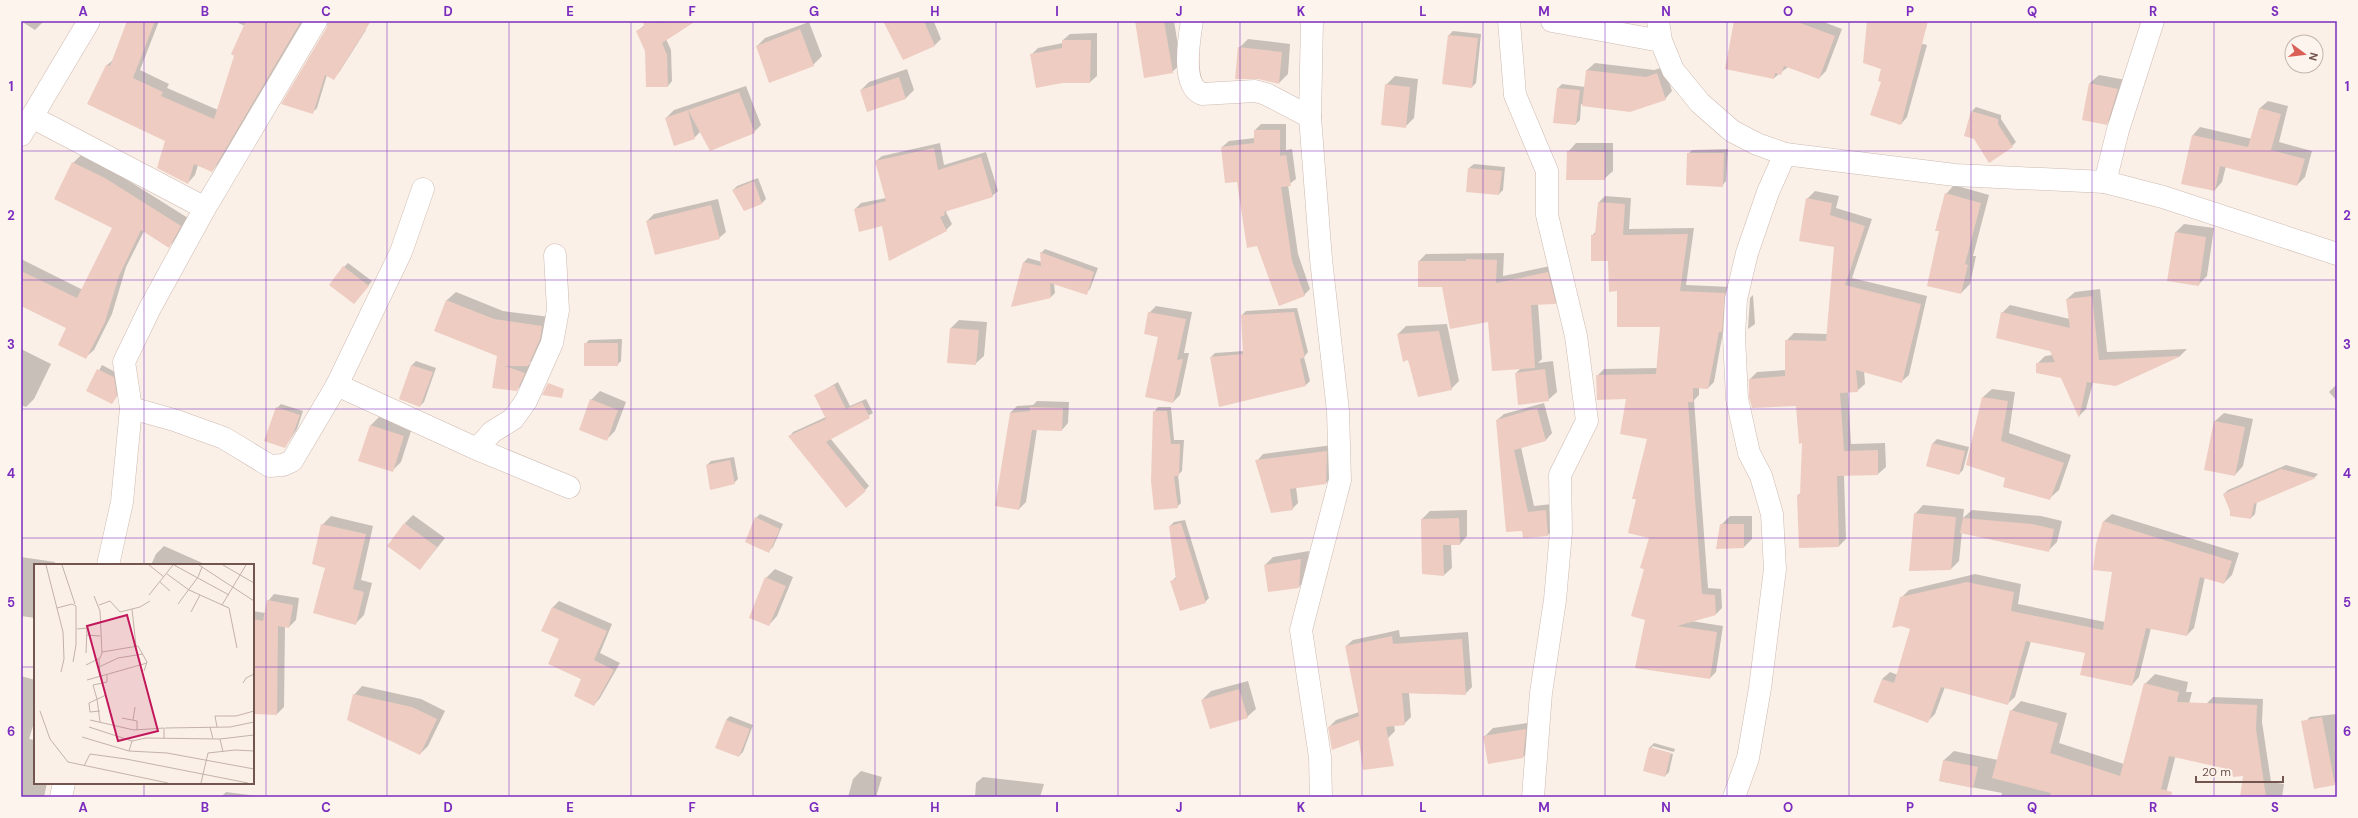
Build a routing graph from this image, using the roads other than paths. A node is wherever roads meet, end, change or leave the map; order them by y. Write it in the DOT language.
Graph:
graph roads {
  1 [pos="89,21"];
  2 [pos="316,21"];
  3 [pos="1192,21"];
  4 [pos="1312,21"];
  5 [pos="1509,21"];
  6 [pos="1552,21"];
  7 [pos="2153,21"];
  8 [pos="1659,31"];
  9 [pos="1310,117"];
  10 [pos="26,126"];
  11 [pos="1785,154"];
  12 [pos="2105,182"];
  13 [pos="423,189"];
  14 [pos="205,208"];
  15 [pos="2337,254"];
  16 [pos="555,256"];
  17 [pos="337,384"];
  18 [pos="131,408"];
  19 [pos="477,449"];
  20 [pos="569,487"];
  21 [pos="108,564"];
  22 [pos="64,784"];
  23 [pos="61,797"];
  24 [pos="1321,797"];
  25 [pos="1533,797"];
  26 [pos="1734,797"];
  1 -- 10 [label="street"];
  2 -- 14 [label="street"];
  3 -- 9 [label="street"];
  4 -- 9 [label="street"];
  5 -- 25 [label="street"];
  6 -- 8 [label="street"];
  7 -- 12 [label="street"];
  8 -- 11 [label="street"];
  9 -- 24 [label="street"];
  10 -- 14 [label="street"];
  11 -- 12 [label="street"];
  11 -- 26 [label="street"];
  12 -- 15 [label="street"];
  13 -- 17 [label="street"];
  14 -- 18 [label="street"];
  16 -- 19 [label="street"];
  17 -- 18 [label="street"];
  17 -- 19 [label="street"];
  18 -- 21 [label="street"];
  19 -- 20 [label="street"];
  22 -- 23 [label="street"];
}
